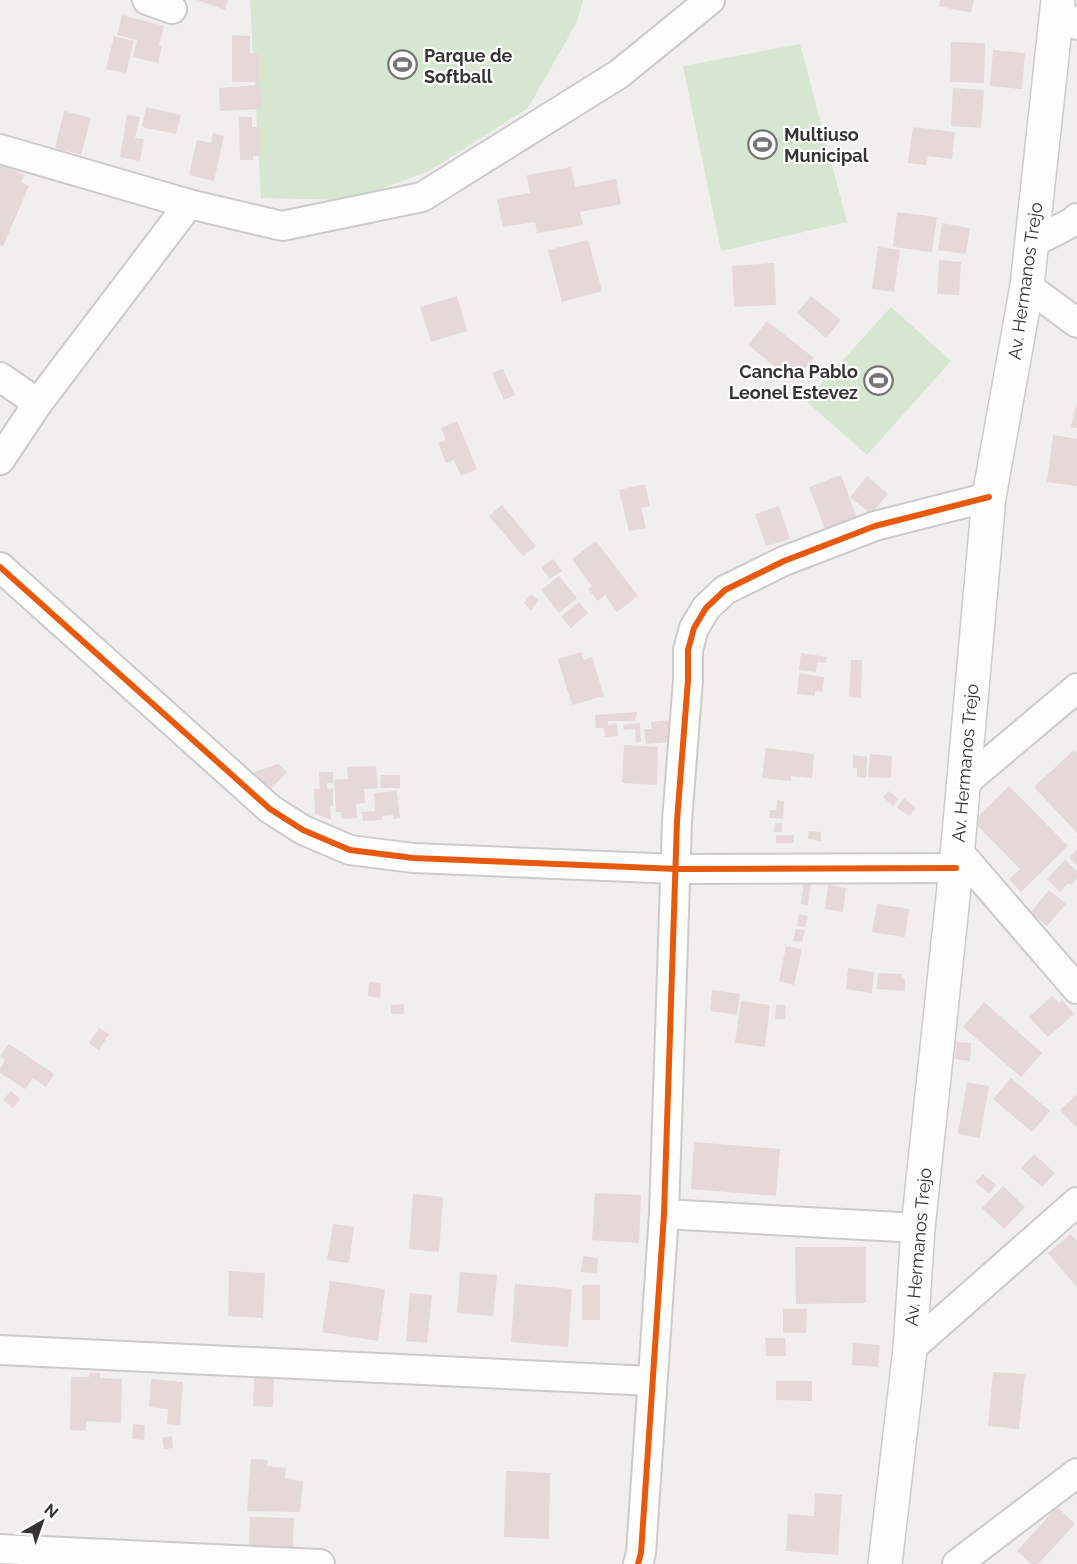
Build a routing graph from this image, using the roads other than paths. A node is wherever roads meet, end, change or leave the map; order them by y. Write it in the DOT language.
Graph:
graph roads {
  1 [pos="710,0"];
  2 [pos="1064,12"];
  3 [pos="0,150"];
  4 [pos="189,204"];
  5 [pos="1077,218"];
  6 [pos="1032,243"];
  7 [pos="1027,286"];
  8 [pos="1077,323"];
  9 [pos="0,377"];
  10 [pos="38,403"];
  11 [pos="0,460"];
  12 [pos="989,496"];
  13 [pos="0,567"];
  14 [pos="1077,688"];
  15 [pos="963,784"];
  16 [pos="957,859"];
  17 [pos="677,869"];
  18 [pos="1077,989"];
  19 [pos="1077,1202"];
  20 [pos="664,1214"];
  21 [pos="918,1228"];
  22 [pos="910,1349"];
  23 [pos="0,1350"];
  24 [pos="652,1382"];
  25 [pos="1077,1473"];
  26 [pos="0,1549"];
  27 [pos="320,1564"];
  28 [pos="638,1564"];
  29 [pos="885,1564"];
  30 [pos="957,1564"];
  1 -- 4 [label="street"];
  2 -- 6 [label="main road, Av. Hermanos Trejo"];
  3 -- 4 [label="street"];
  4 -- 10 [label="street"];
  5 -- 6 [label="street"];
  6 -- 7 [label="main road, Av. Hermanos Trejo"];
  7 -- 8 [label="street"];
  7 -- 12 [label="main road, Av. Hermanos Trejo"];
  9 -- 10 [label="street"];
  10 -- 11 [label="street"];
  12 -- 15 [label="main road, Av. Hermanos Trejo"];
  12 -- 17 [label="street"];
  13 -- 17 [label="street"];
  14 -- 15 [label="street"];
  15 -- 16 [label="main road, Av. Hermanos Trejo"];
  16 -- 17 [label="street"];
  16 -- 18 [label="street"];
  16 -- 21 [label="main road, Av. Hermanos Trejo"];
  17 -- 20 [label="street"];
  19 -- 22 [label="street"];
  20 -- 21 [label="street"];
  20 -- 24 [label="street"];
  21 -- 22 [label="main road, Av. Hermanos Trejo"];
  22 -- 29 [label="main road, Av. Hermanos Trejo"];
  23 -- 24 [label="street"];
  24 -- 28 [label="street"];
  25 -- 30 [label="street"];
  26 -- 27 [label="street"];
}
